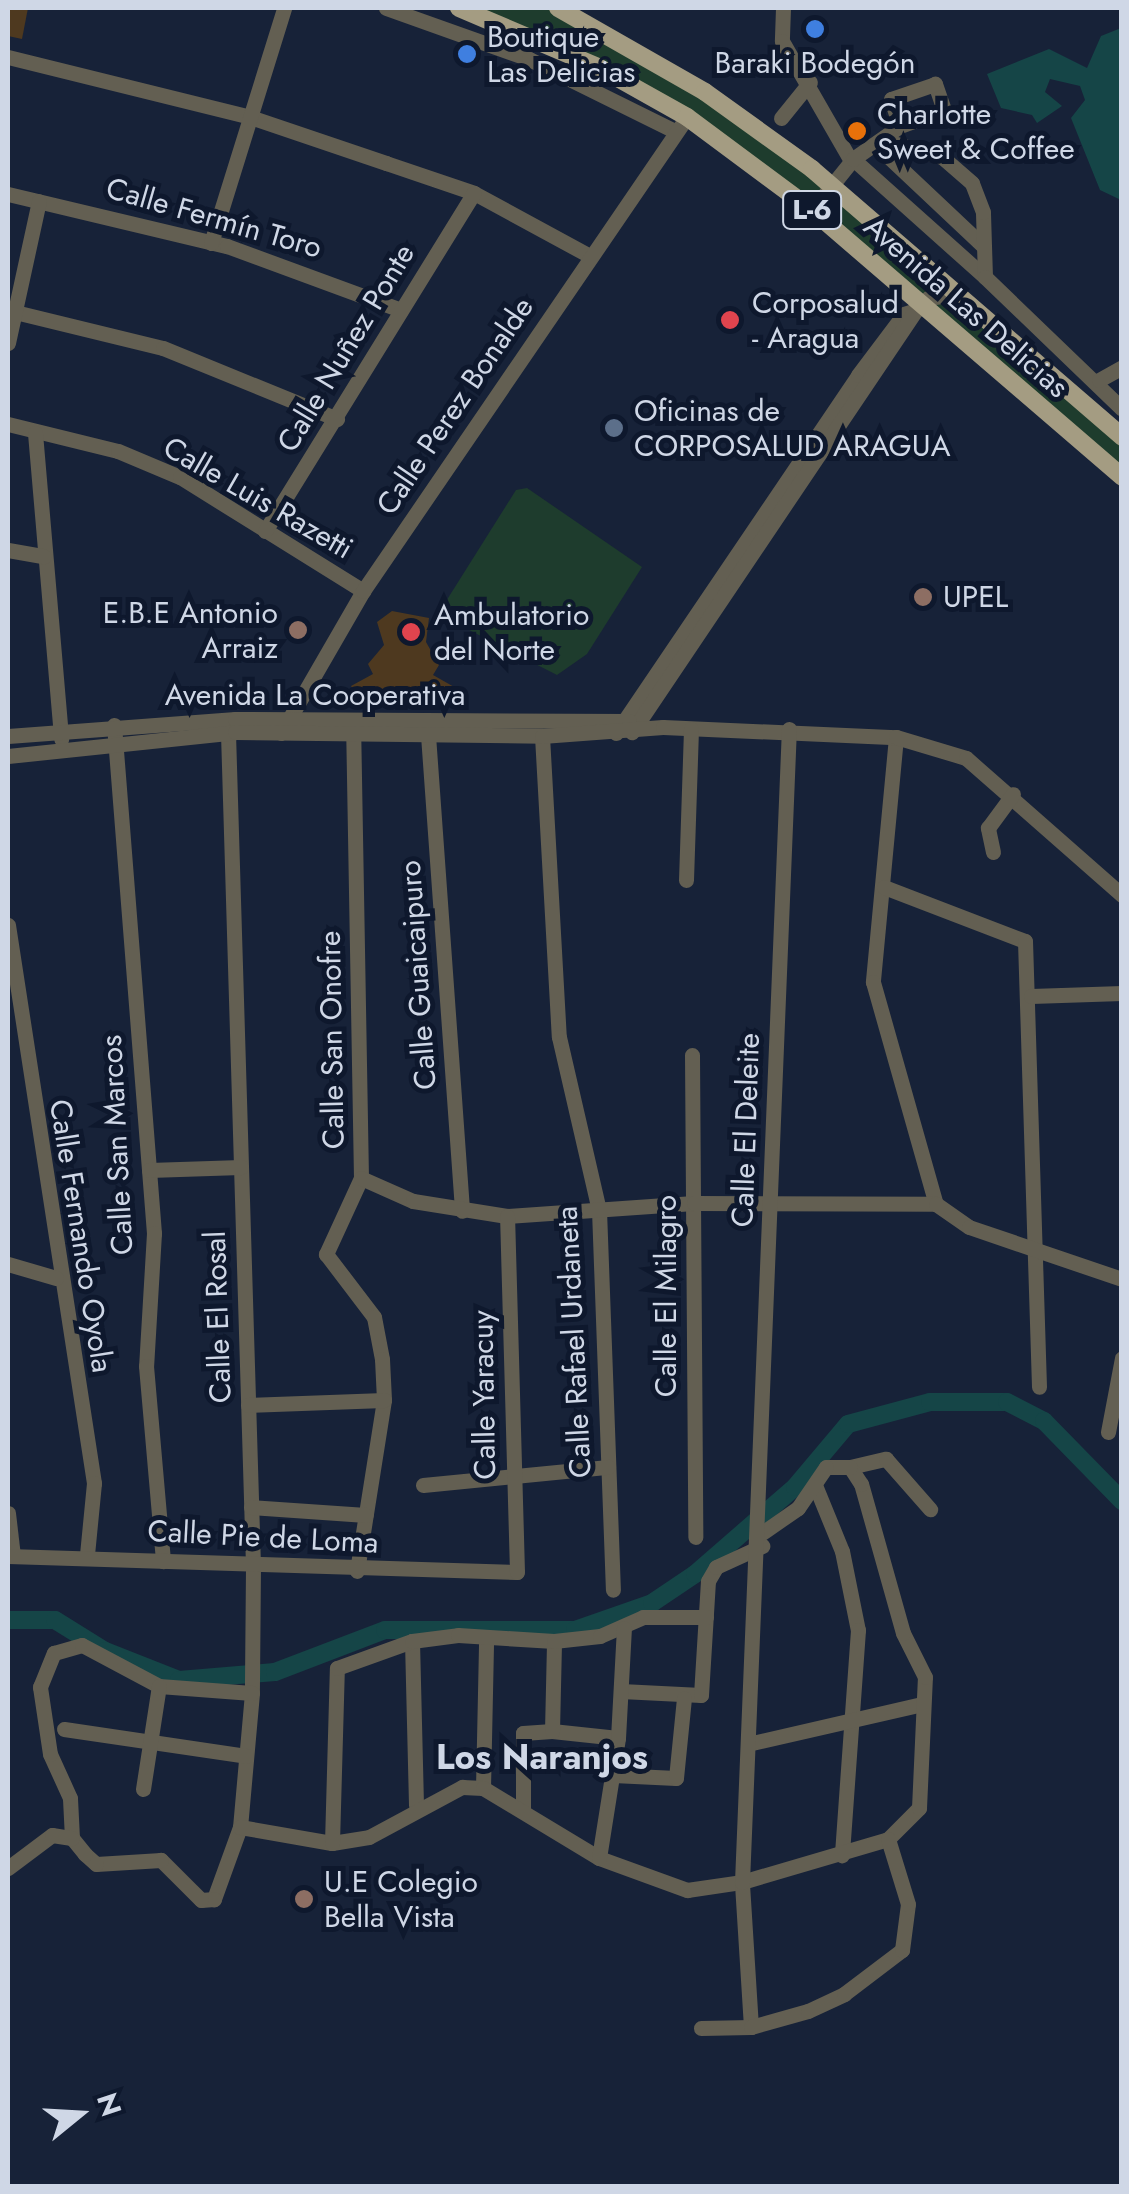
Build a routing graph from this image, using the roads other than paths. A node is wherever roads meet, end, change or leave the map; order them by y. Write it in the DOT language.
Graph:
graph roads {
  1 [pos="284,8"];
  2 [pos="386,8"];
  3 [pos="459,8"];
  4 [pos="558,8"];
  5 [pos="783,8"];
  6 [pos="484,12"];
  7 [pos="8,58"];
  8 [pos="810,82"];
  9 [pos="250,117"];
  10 [pos="781,118"];
  11 [pos="681,124"];
  12 [pos="900,126"];
  13 [pos="880,142"];
  14 [pos="852,160"];
  15 [pos="832,186"];
  16 [pos="474,193"];
  17 [pos="8,194"];
  18 [pos="39,201"];
  19 [pos="812,210"];
  20 [pos="211,243"];
  21 [pos="983,246"];
  22 [pos="590,256"];
  23 [pos="927,270"];
  24 [pos="985,277"];
  25 [pos="956,294"];
  26 [pos="922,305"];
  27 [pos="401,310"];
  28 [pos="15,312"];
  29 [pos="8,343"];
  30 [pos="1122,367"];
  31 [pos="1098,380"];
  32 [pos="1122,408"];
  33 [pos="337,419"];
  34 [pos="8,424"];
  35 [pos="35,433"];
  36 [pos="1122,437"];
  37 [pos="1122,478"];
  38 [pos="265,531"];
  39 [pos="8,550"];
  40 [pos="43,556"];
  41 [pos="363,592"];
  42 [pos="284,727"];
  43 [pos="354,727"];
  44 [pos="628,727"];
  45 [pos="60,728"];
  46 [pos="691,729"];
  47 [pos="789,729"];
  48 [pos="114,733"];
  49 [pos="228,733"];
  50 [pos="428,735"];
  51 [pos="8,736"];
  52 [pos="542,736"];
  53 [pos="896,737"];
  54 [pos="62,748"];
  55 [pos="8,756"];
  56 [pos="1013,794"];
  57 [pos="993,852"];
  58 [pos="686,880"];
  59 [pos="884,887"];
  60 [pos="1122,894"];
  61 [pos="8,924"];
  62 [pos="1122,993"];
  63 [pos="1031,996"];
  64 [pos="692,1055"];
  65 [pos="241,1166"];
  66 [pos="149,1170"];
  67 [pos="362,1178"];
  68 [pos="770,1202"];
  69 [pos="694,1203"];
  70 [pos="936,1204"];
  71 [pos="462,1210"];
  72 [pos="598,1210"];
  73 [pos="507,1216"];
  74 [pos="1038,1252"];
  75 [pos="8,1264"];
  76 [pos="56,1278"];
  77 [pos="1122,1279"];
  78 [pos="1122,1358"];
  79 [pos="1039,1387"];
  80 [pos="384,1400"];
  81 [pos="248,1405"];
  82 [pos="1108,1432"];
  83 [pos="608,1467"];
  84 [pos="850,1467"];
  85 [pos="513,1475"];
  86 [pos="423,1485"];
  87 [pos="816,1485"];
  88 [pos="251,1506"];
  89 [pos="930,1509"];
  90 [pos="8,1514"];
  91 [pos="366,1515"];
  92 [pos="761,1529"];
  93 [pos="695,1537"];
  94 [pos="87,1555"];
  95 [pos="10,1556"];
  96 [pos="163,1561"];
  97 [pos="253,1568"];
  98 [pos="357,1571"];
  99 [pos="517,1572"];
  100 [pos="613,1590"];
  101 [pos="706,1617"];
  102 [pos="624,1628"];
  103 [pos="486,1639"];
  104 [pos="412,1640"];
  105 [pos="554,1641"];
  106 [pos="252,1681"];
  107 [pos="159,1686"];
  108 [pos="621,1691"];
  109 [pos="684,1698"];
  110 [pos="922,1704"];
  111 [pos="852,1718"];
  112 [pos="64,1729"];
  113 [pos="552,1731"];
  114 [pos="618,1738"];
  115 [pos="149,1741"];
  116 [pos="752,1743"];
  117 [pos="246,1756"];
  118 [pos="613,1775"];
  119 [pos="482,1788"];
  120 [pos="143,1789"];
  121 [pos="416,1806"];
  122 [pos="524,1810"];
  123 [pos="240,1827"];
  124 [pos="72,1838"];
  125 [pos="888,1839"];
  126 [pos="332,1843"];
  127 [pos="842,1856"];
  128 [pos="599,1858"];
  129 [pos="8,1868"];
  130 [pos="742,1882"];
  131 [pos="751,2026"];
  132 [pos="702,2028"];
  1 -- 9 [label="street"];
  2 -- 11 [label="street"];
  3 -- 6 [label="main road, Avenida Las Delicias / L-6"];
  4 -- 15 [label="main road, Avenida Las Delicias / L-6"];
  5 -- 8 [label="street"];
  6 -- 11 [label="main road, Avenida Las Delicias / L-6"];
  7 -- 9 [label="street"];
  8 -- 10 [label="street"];
  8 -- 14 [label="street"];
  9 -- 16 [label="street"];
  9 -- 20 [label="street"];
  11 -- 19 [label="main road, Avenida Las Delicias / L-6"];
  11 -- 22 [label="street, Calle Perez Bonalde"];
  12 -- 13 [label="street"];
  13 -- 14 [label="street"];
  13 -- 21 [label="street"];
  13 -- 21 [label="street"];
  14 -- 15 [label="street"];
  14 -- 24 [label="street"];
  15 -- 19 [label="street"];
  15 -- 23 [label="main road, Avenida Las Delicias / L-6"];
  16 -- 22 [label="street"];
  16 -- 27 [label="street, Calle Nuñez Ponte"];
  17 -- 18 [label="street, Calle Fermín Toro"];
  18 -- 20 [label="street, Calle Fermín Toro"];
  18 -- 28 [label="street"];
  19 -- 26 [label="main road, Avenida Las Delicias / L-6"];
  20 -- 27 [label="street, Calle Fermín Toro"];
  21 -- 24 [label="street"];
  22 -- 41 [label="street, Calle Perez Bonalde"];
  23 -- 25 [label="main road, Avenida Las Delicias / L-6"];
  23 -- 26 [label="street"];
  24 -- 31 [label="street"];
  25 -- 26 [label="street"];
  25 -- 36 [label="main road, Avenida Las Delicias / L-6"];
  26 -- 37 [label="main road, Avenida Las Delicias / L-6"];
  26 -- 44 [label="street"];
  27 -- 33 [label="street, Calle Nuñez Ponte"];
  28 -- 29 [label="street"];
  28 -- 33 [label="street"];
  30 -- 31 [label="street"];
  31 -- 32 [label="street"];
  33 -- 38 [label="street, Calle Nuñez Ponte"];
  34 -- 35 [label="street, Calle Luis Razetti"];
  35 -- 38 [label="street, Calle Luis Razetti"];
  35 -- 40 [label="street"];
  38 -- 41 [label="street, Calle Luis Razetti"];
  39 -- 40 [label="street"];
  40 -- 45 [label="street"];
  41 -- 42 [label="street, Calle Perez Bonalde"];
  42 -- 43 [label="street, Avenida La Cooperativa"];
  42 -- 48 [label="street, Avenida La Cooperativa"];
  42 -- 49 [label="street, Avenida La Cooperativa"];
  43 -- 44 [label="street, Avenida La Cooperativa"];
  43 -- 50 [label="street, Avenida La Cooperativa"];
  43 -- 67 [label="street, Calle San Onofre"];
  44 -- 46 [label="street, Avenida La Cooperativa"];
  44 -- 52 [label="street, Avenida La Cooperativa"];
  45 -- 48 [label="street, Avenida La Cooperativa"];
  45 -- 51 [label="street, Avenida La Cooperativa"];
  45 -- 54 [label="street"];
  46 -- 47 [label="street, Avenida La Cooperativa"];
  46 -- 58 [label="street"];
  47 -- 53 [label="street, Avenida La Cooperativa"];
  47 -- 68 [label="street, Calle El Deleite"];
  48 -- 49 [label="street, Avenida La Cooperativa"];
  48 -- 54 [label="street, Avenida La Cooperativa"];
  48 -- 66 [label="street, Calle San Marcos"];
  49 -- 65 [label="street, Calle El Rosal"];
  50 -- 52 [label="street, Avenida La Cooperativa"];
  50 -- 71 [label="street, Calle Guaicaipuro"];
  52 -- 72 [label="street, Calle Rafael Urdaneta"];
  53 -- 56 [label="street, Avenida La Cooperativa"];
  53 -- 59 [label="street"];
  54 -- 55 [label="street, Avenida La Cooperativa"];
  56 -- 57 [label="street"];
  56 -- 60 [label="street, Avenida La Cooperativa"];
  59 -- 63 [label="street"];
  59 -- 70 [label="street"];
  61 -- 76 [label="street, Calle Fernando Oyola"];
  62 -- 63 [label="street"];
  63 -- 74 [label="street"];
  64 -- 69 [label="street, Calle El Milagro"];
  65 -- 66 [label="street"];
  65 -- 81 [label="street, Calle El Rosal"];
  66 -- 96 [label="street, Calle San Marcos"];
  67 -- 71 [label="street"];
  67 -- 80 [label="street, Calle San Onofre"];
  68 -- 69 [label="street"];
  68 -- 70 [label="street"];
  68 -- 92 [label="street, Calle El Deleite"];
  69 -- 72 [label="street"];
  69 -- 93 [label="street, Calle El Milagro"];
  70 -- 74 [label="street"];
  71 -- 73 [label="street"];
  72 -- 73 [label="street"];
  72 -- 83 [label="street, Calle Rafael Urdaneta"];
  73 -- 85 [label="street, Calle Yaracuy"];
  74 -- 77 [label="street"];
  74 -- 79 [label="street"];
  75 -- 76 [label="street"];
  76 -- 94 [label="street, Calle Fernando Oyola"];
  78 -- 82 [label="street"];
  80 -- 81 [label="street"];
  80 -- 91 [label="street, Calle San Onofre"];
  81 -- 88 [label="street, Calle El Rosal"];
  83 -- 85 [label="street"];
  83 -- 100 [label="street, Calle Rafael Urdaneta"];
  84 -- 87 [label="street"];
  84 -- 89 [label="street"];
  84 -- 110 [label="street"];
  85 -- 86 [label="street"];
  85 -- 99 [label="street, Calle Yaracuy"];
  87 -- 92 [label="street"];
  87 -- 111 [label="street"];
  88 -- 91 [label="street"];
  88 -- 97 [label="street, Calle El Rosal"];
  90 -- 95 [label="street"];
  91 -- 98 [label="street, Calle San Onofre"];
  92 -- 101 [label="street"];
  92 -- 116 [label="street, Calle El Deleite"];
  94 -- 95 [label="street, Calle Pie de Loma"];
  94 -- 96 [label="street, Calle Pie de Loma"];
  96 -- 97 [label="street, Calle Pie de Loma"];
  97 -- 98 [label="street, Calle Pie de Loma"];
  97 -- 106 [label="street, Calle El Rosal"];
  98 -- 99 [label="street, Calle Pie de Loma"];
  101 -- 102 [label="street"];
  101 -- 109 [label="street"];
  102 -- 105 [label="street"];
  102 -- 108 [label="street"];
  103 -- 104 [label="street"];
  103 -- 105 [label="street"];
  103 -- 119 [label="street"];
  104 -- 121 [label="street"];
  104 -- 126 [label="street"];
  105 -- 113 [label="street"];
  106 -- 107 [label="street"];
  106 -- 117 [label="street, Calle El Rosal"];
  107 -- 115 [label="street"];
  107 -- 124 [label="street"];
  108 -- 109 [label="street"];
  108 -- 114 [label="street"];
  109 -- 118 [label="street"];
  110 -- 111 [label="street"];
  110 -- 125 [label="street"];
  111 -- 116 [label="street"];
  111 -- 127 [label="street"];
  112 -- 115 [label="street"];
  113 -- 114 [label="street"];
  113 -- 122 [label="street"];
  114 -- 118 [label="street"];
  115 -- 117 [label="street"];
  115 -- 120 [label="street"];
  116 -- 130 [label="street, Calle El Deleite"];
  117 -- 123 [label="street, Calle El Rosal"];
  118 -- 128 [label="street"];
  119 -- 121 [label="street"];
  119 -- 122 [label="street"];
  121 -- 126 [label="street"];
  122 -- 128 [label="street"];
  123 -- 124 [label="street, Calle El Rosal"];
  123 -- 126 [label="street"];
  124 -- 129 [label="street"];
  125 -- 127 [label="street"];
  125 -- 131 [label="street"];
  127 -- 130 [label="street"];
  128 -- 130 [label="street"];
  130 -- 131 [label="street, Calle El Deleite"];
  131 -- 132 [label="street"];
}
